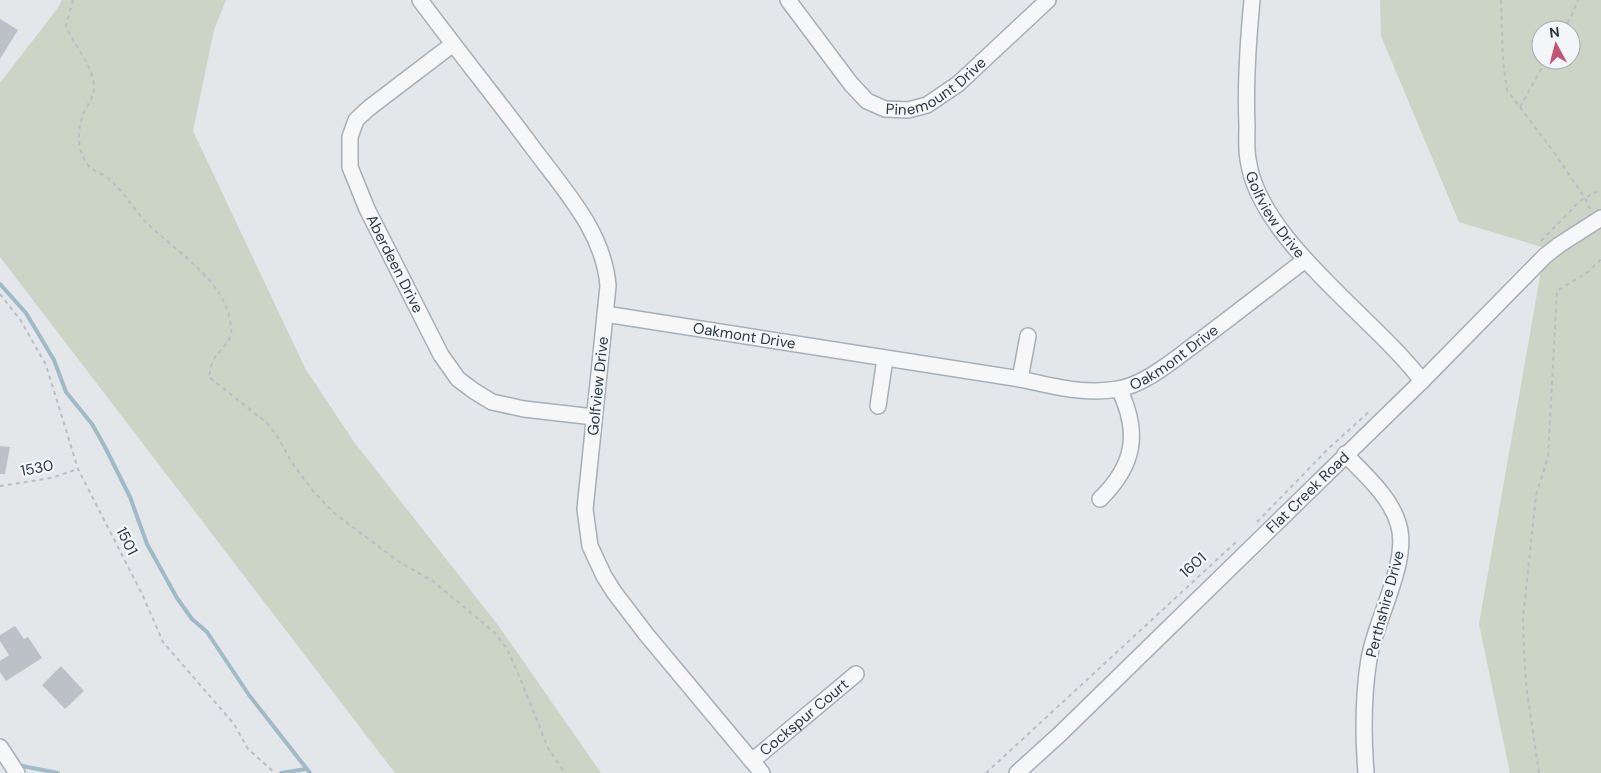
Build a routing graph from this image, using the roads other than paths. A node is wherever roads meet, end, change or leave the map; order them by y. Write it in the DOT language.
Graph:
graph roads {
  1 [pos="420,0"];
  2 [pos="788,0"];
  3 [pos="1048,0"];
  4 [pos="1252,0"];
  5 [pos="453,44"];
  6 [pos="1598,220"];
  7 [pos="1305,260"];
  8 [pos="605,314"];
  9 [pos="1028,336"];
  10 [pos="885,359"];
  11 [pos="1020,380"];
  12 [pos="1422,381"];
  13 [pos="1120,389"];
  14 [pos="878,406"];
  15 [pos="594,417"];
  16 [pos="1345,454"];
  17 [pos="1100,499"];
  18 [pos="856,674"];
  19 [pos="3,752"];
  20 [pos="752,761"];
  21 [pos="17,773"];
  22 [pos="762,773"];
  23 [pos="1017,773"];
  24 [pos="1366,773"];
  1 -- 5 [label="street, Golfview Drive"];
  2 -- 3 [label="street, Pinemount Drive"];
  4 -- 7 [label="street, Golfview Drive"];
  5 -- 8 [label="street, Golfview Drive"];
  5 -- 15 [label="street, Aberdeen Drive"];
  6 -- 12 [label="street, Flat Creek Road"];
  7 -- 12 [label="street, Golfview Drive"];
  7 -- 13 [label="street, Oakmont Drive"];
  8 -- 10 [label="street, Oakmont Drive"];
  8 -- 15 [label="street, Golfview Drive"];
  9 -- 11 [label="street"];
  10 -- 11 [label="street, Oakmont Drive"];
  10 -- 14 [label="street"];
  11 -- 13 [label="street, Oakmont Drive"];
  12 -- 16 [label="street, Flat Creek Road"];
  13 -- 17 [label="street"];
  15 -- 20 [label="street, Golfview Drive"];
  16 -- 23 [label="street, Flat Creek Road"];
  16 -- 24 [label="street, Perthshire Drive"];
  18 -- 20 [label="street, Cockspur Court"];
  19 -- 21 [label="street"];
  20 -- 22 [label="street, Golfview Drive"];
}
